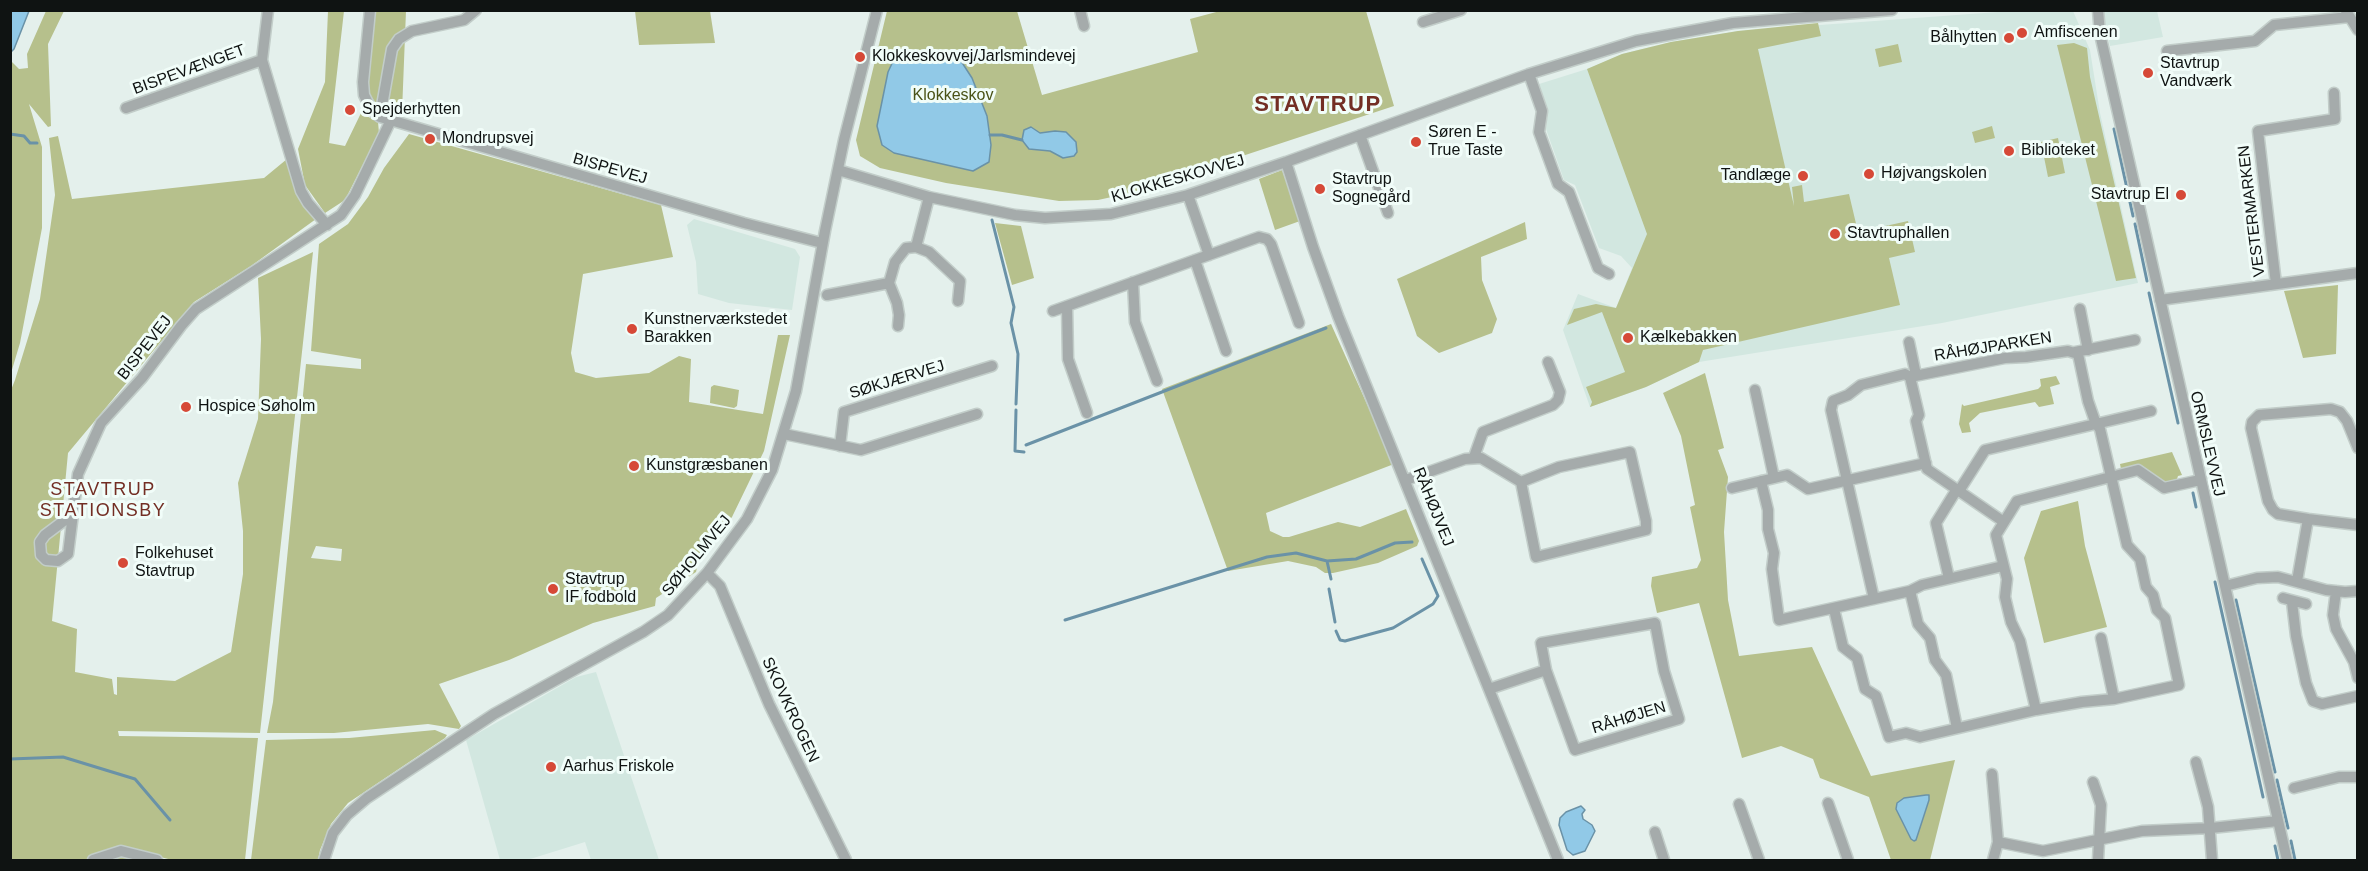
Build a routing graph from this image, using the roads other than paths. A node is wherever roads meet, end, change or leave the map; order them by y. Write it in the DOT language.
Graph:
graph roads {
  1 [pos="268,10"];
  2 [pos="370,10"];
  3 [pos="476,10"];
  4 [pos="877,10"];
  5 [pos="1080,10"];
  6 [pos="1461,10"];
  7 [pos="1892,10"];
  8 [pos="2091,10"];
  9 [pos="2098,10"];
  10 [pos="2347,14"];
  11 [pos="1423,22"];
  12 [pos="1084,26"];
  13 [pos="2358,30"];
  14 [pos="2100,33"];
  15 [pos="2167,51"];
  16 [pos="262,60"];
  17 [pos="1529,74"];
  18 [pos="2334,93"];
  19 [pos="126,108"];
  20 [pos="385,119"];
  21 [pos="1360,135"];
  22 [pos="1286,162"];
  23 [pos="838,170"];
  24 [pos="1188,195"];
  25 [pos="928,197"];
  26 [pos="1388,213"];
  27 [pos="327,225"];
  28 [pos="822,243"];
  29 [pos="916,247"];
  30 [pos="1209,255"];
  31 [pos="1195,260"];
  32 [pos="2358,273"];
  33 [pos="1609,274"];
  34 [pos="1133,282"];
  35 [pos="889,283"];
  36 [pos="2276,284"];
  37 [pos="827,295"];
  38 [pos="2160,300"];
  39 [pos="958,301"];
  40 [pos="1067,306"];
  41 [pos="2080,309"];
  42 [pos="1053,311"];
  43 [pos="1299,323"];
  44 [pos="898,326"];
  45 [pos="2135,340"];
  46 [pos="1909,342"];
  47 [pos="2088,350"];
  48 [pos="1226,351"];
  49 [pos="2075,352"];
  50 [pos="1548,362"];
  51 [pos="992,366"];
  52 [pos="1913,376"];
  53 [pos="1157,381"];
  54 [pos="1755,390"];
  55 [pos="2151,411"];
  56 [pos="1087,413"];
  57 [pos="977,414"];
  58 [pos="2096,424"];
  59 [pos="784,434"];
  60 [pos="840,446"];
  61 [pos="2358,448"];
  62 [pos="1474,457"];
  63 [pos="1926,463"];
  64 [pos="2111,476"];
  65 [pos="1774,478"];
  66 [pos="1406,480"];
  67 [pos="1847,480"];
  68 [pos="2200,480"];
  69 [pos="1761,481"];
  70 [pos="1521,482"];
  71 [pos="1732,488"];
  72 [pos="1958,490"];
  73 [pos="73,514"];
  74 [pos="2308,519"];
  75 [pos="2004,522"];
  76 [pos="2358,525"];
  77 [pos="2003,566"];
  78 [pos="707,573"];
  79 [pos="1949,578"];
  80 [pos="2297,582"];
  81 [pos="2225,586"];
  82 [pos="1910,591"];
  83 [pos="2336,591"];
  84 [pos="2358,591"];
  85 [pos="1874,599"];
  86 [pos="2306,604"];
  87 [pos="1834,609"];
  88 [pos="2101,638"];
  89 [pos="1546,670"];
  90 [pos="2358,678"];
  91 [pos="1490,689"];
  92 [pos="2358,696"];
  93 [pos="2115,699"];
  94 [pos="2036,710"];
  95 [pos="1957,728"];
  96 [pos="2196,762"];
  97 [pos="1992,774"];
  98 [pos="2358,777"];
  99 [pos="2093,782"];
  100 [pos="2294,788"];
  101 [pos="1828,803"];
  102 [pos="1739,804"];
  103 [pos="2278,821"];
  104 [pos="2211,828"];
  105 [pos="1655,832"];
  106 [pos="2099,840"];
  107 [pos="1998,842"];
  108 [pos="93,861"];
  109 [pos="157,861"];
  110 [pos="324,861"];
  111 [pos="846,861"];
  112 [pos="1558,861"];
  113 [pos="1664,861"];
  114 [pos="1759,861"];
  115 [pos="1848,861"];
  116 [pos="1993,861"];
  117 [pos="2098,861"];
  118 [pos="2212,861"];
  119 [pos="2287,861"];
  1 -- 16 [label="street"];
  2 -- 20 [label="street"];
  3 -- 20 [label="street"];
  4 -- 23 [label="street, SØHOLMVEJ"];
  5 -- 12 [label="street"];
  6 -- 11 [label="street"];
  7 -- 17 [label="street, KLOKKESKOVVEJ"];
  8 -- 14 [label="street, ORMSLEVVEJ"];
  9 -- 14 [label="street, ORMSLEVVEJ"];
  10 -- 13 [label="street"];
  10 -- 15 [label="street"];
  14 -- 38 [label="street, ORMSLEVVEJ"];
  16 -- 19 [label="street, BISPEVÆNGET"];
  16 -- 27 [label="street"];
  17 -- 21 [label="street, KLOKKESKOVVEJ"];
  17 -- 33 [label="street"];
  18 -- 36 [label="street, VESTERMARKEN"];
  20 -- 27 [label="street, BISPEVEJ"];
  20 -- 28 [label="street, BISPEVEJ"];
  21 -- 22 [label="street, KLOKKESKOVVEJ"];
  21 -- 26 [label="street"];
  22 -- 24 [label="street, KLOKKESKOVVEJ"];
  22 -- 66 [label="street, RÅHØJVEJ"];
  23 -- 25 [label="street, KLOKKESKOVVEJ"];
  23 -- 28 [label="street, SØHOLMVEJ"];
  24 -- 25 [label="street, KLOKKESKOVVEJ"];
  24 -- 30 [label="street"];
  25 -- 29 [label="street"];
  27 -- 73 [label="street, BISPEVEJ"];
  28 -- 59 [label="street, SØHOLMVEJ"];
  29 -- 35 [label="street"];
  29 -- 39 [label="street"];
  30 -- 31 [label="street"];
  30 -- 43 [label="street"];
  31 -- 34 [label="street"];
  31 -- 48 [label="street"];
  32 -- 36 [label="street, VESTERMARKEN"];
  34 -- 40 [label="street"];
  34 -- 53 [label="street"];
  35 -- 37 [label="street"];
  35 -- 44 [label="street"];
  36 -- 38 [label="street, VESTERMARKEN"];
  38 -- 68 [label="street, ORMSLEVVEJ"];
  40 -- 42 [label="street"];
  40 -- 56 [label="street"];
  41 -- 47 [label="street"];
  45 -- 47 [label="street, RÅHØJPARKEN"];
  46 -- 52 [label="street, RÅHØJPARKEN"];
  47 -- 49 [label="street, RÅHØJPARKEN"];
  49 -- 52 [label="street, RÅHØJPARKEN"];
  49 -- 58 [label="street, RÅHØJPARKEN"];
  50 -- 62 [label="street"];
  51 -- 60 [label="street, SØKJÆRVEJ"];
  52 -- 63 [label="street, RÅHØJPARKEN"];
  52 -- 67 [label="street, RÅHØJPARKEN"];
  54 -- 65 [label="street"];
  55 -- 58 [label="street"];
  57 -- 60 [label="street"];
  58 -- 64 [label="street, RÅHØJPARKEN"];
  58 -- 72 [label="street"];
  59 -- 60 [label="street"];
  59 -- 78 [label="street, SØHOLMVEJ"];
  61 -- 74 [label="street"];
  62 -- 66 [label="street"];
  62 -- 70 [label="street"];
  63 -- 67 [label="street"];
  63 -- 72 [label="street"];
  64 -- 68 [label="street"];
  64 -- 75 [label="street"];
  64 -- 93 [label="street, RÅHØJPARKEN"];
  65 -- 67 [label="street"];
  65 -- 69 [label="street"];
  66 -- 91 [label="street, RÅHØJVEJ"];
  67 -- 85 [label="street, RÅHØJPARKEN"];
  68 -- 81 [label="street, ORMSLEVVEJ"];
  69 -- 71 [label="street"];
  69 -- 87 [label="street"];
  70 -- 70 [label="street"];
  72 -- 75 [label="street"];
  72 -- 79 [label="street"];
  74 -- 76 [label="street"];
  74 -- 80 [label="street"];
  75 -- 77 [label="street"];
  77 -- 79 [label="street"];
  77 -- 94 [label="street"];
  78 -- 110 [label="street, SØHOLMVEJ"];
  78 -- 111 [label="street, SKOVKROGEN"];
  79 -- 82 [label="street"];
  80 -- 81 [label="street"];
  80 -- 83 [label="street"];
  81 -- 103 [label="street, ORMSLEVVEJ"];
  82 -- 85 [label="street"];
  82 -- 95 [label="street"];
  83 -- 84 [label="street"];
  83 -- 90 [label="street"];
  85 -- 87 [label="street"];
  86 -- 92 [label="street"];
  87 -- 95 [label="street, RÅHØJPARKEN"];
  88 -- 93 [label="street"];
  89 -- 89 [label="street, RÅHØJEN"];
  89 -- 91 [label="street"];
  91 -- 112 [label="street, RÅHØJVEJ"];
  93 -- 94 [label="street, RÅHØJPARKEN"];
  94 -- 95 [label="street, RÅHØJPARKEN"];
  96 -- 104 [label="street"];
  97 -- 107 [label="street"];
  98 -- 100 [label="street"];
  99 -- 106 [label="street"];
  101 -- 115 [label="street"];
  102 -- 114 [label="street"];
  103 -- 104 [label="street"];
  103 -- 119 [label="street, ORMSLEVVEJ"];
  104 -- 106 [label="street"];
  104 -- 118 [label="street"];
  105 -- 113 [label="street"];
  106 -- 107 [label="street"];
  106 -- 117 [label="street"];
  107 -- 116 [label="street"];
  108 -- 109 [label="street"];
}
